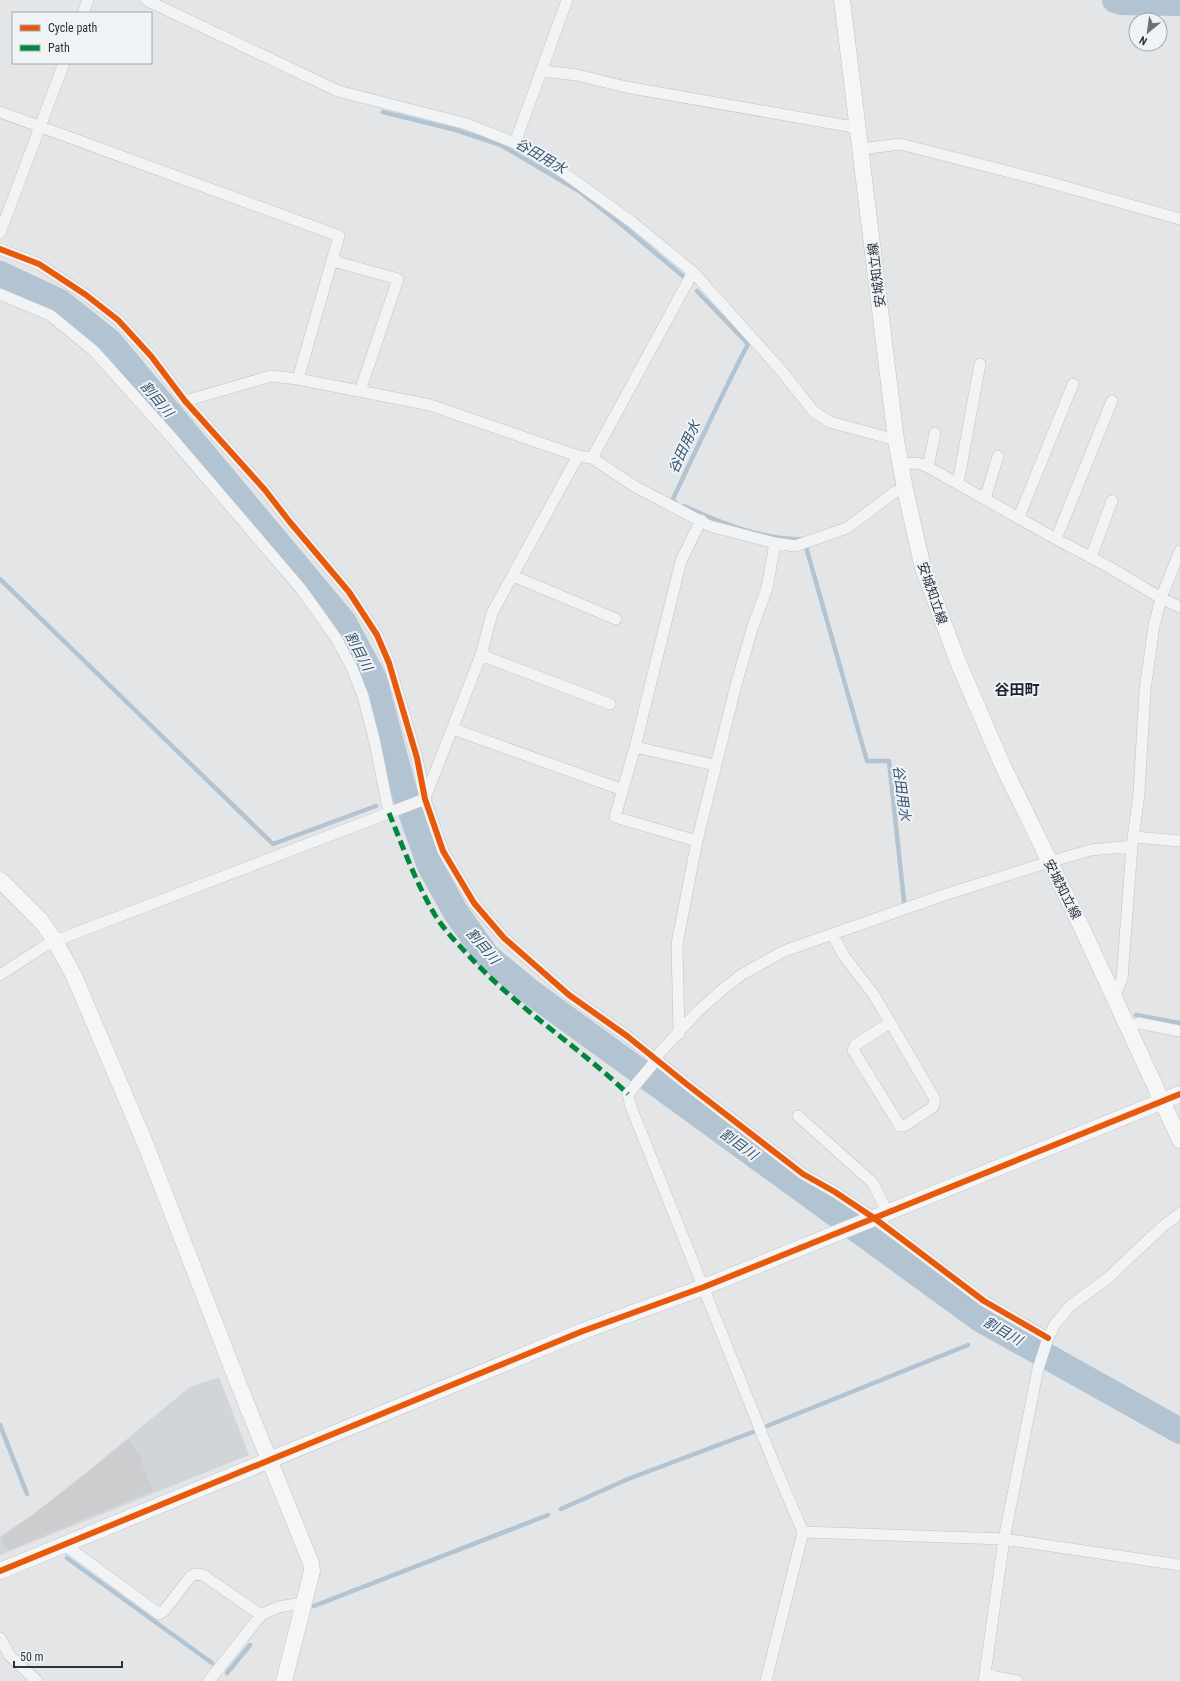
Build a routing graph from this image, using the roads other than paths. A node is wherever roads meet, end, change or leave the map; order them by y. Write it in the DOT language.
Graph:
graph roads {
  1 [pos="88,0"];
  2 [pos="146,0"];
  3 [pos="568,0"];
  4 [pos="842,0"];
  5 [pos="83,12"];
  6 [pos="64,64"];
  7 [pos="542,71"];
  8 [pos="0,112"];
  9 [pos="40,126"];
  10 [pos="859,128"];
  11 [pos="515,143"];
  12 [pos="861,149"];
  13 [pos="1180,219"];
  14 [pos="0,233"];
  15 [pos="0,249"];
  16 [pos="333,260"];
  17 [pos="692,272"];
  18 [pos="0,294"];
  19 [pos="980,364"];
  20 [pos="298,379"];
  21 [pos="1073,384"];
  22 [pos="360,391"];
  23 [pos="185,400"];
  24 [pos="1112,401"];
  25 [pos="935,433"];
  26 [pos="896,440"];
  27 [pos="578,456"];
  28 [pos="998,456"];
  29 [pos="592,458"];
  30 [pos="901,464"];
  31 [pos="928,467"];
  32 [pos="958,483"];
  33 [pos="905,489"];
  34 [pos="985,498"];
  35 [pos="1112,502"];
  36 [pos="1019,517"];
  37 [pos="702,520"];
  38 [pos="1056,539"];
  39 [pos="775,543"];
  40 [pos="1180,551"];
  41 [pos="1090,557"];
  42 [pos="513,576"];
  43 [pos="1161,598"];
  44 [pos="1180,607"];
  45 [pos="616,619"];
  46 [pos="481,655"];
  47 [pos="610,704"];
  48 [pos="453,729"];
  49 [pos="635,747"];
  50 [pos="715,765"];
  51 [pos="623,790"];
  52 [pos="425,798"];
  53 [pos="389,813"];
  54 [pos="697,841"];
  55 [pos="1180,841"];
  56 [pos="1133,842"];
  57 [pos="1049,862"];
  58 [pos="2,885"];
  59 [pos="832,934"];
  60 [pos="56,941"];
  61 [pos="0,975"];
  62 [pos="1114,997"];
  63 [pos="890,1023"];
  64 [pos="1128,1026"];
  65 [pos="1180,1031"];
  66 [pos="679,1034"];
  67 [pos="654,1061"];
  68 [pos="1180,1094"];
  69 [pos="1161,1102"];
  70 [pos="798,1116"];
  71 [pos="1180,1140"];
  72 [pos="1180,1213"];
  73 [pos="880,1215"];
  74 [pos="704,1287"];
  75 [pos="1048,1338"];
  76 [pos="271,1460"];
  77 [pos="803,1532"];
  78 [pos="1004,1539"];
  79 [pos="65,1545"];
  80 [pos="1180,1565"];
  81 [pos="0,1571"];
  82 [pos="303,1603"];
  83 [pos="261,1615"];
  84 [pos="0,1639"];
  85 [pos="984,1678"];
  86 [pos="38,1681"];
  87 [pos="209,1681"];
  88 [pos="284,1681"];
  89 [pos="766,1681"];
  90 [pos="1017,1681"];
  1 -- 5 [label="street"];
  2 -- 11 [label="street"];
  3 -- 7 [label="street"];
  4 -- 10 [label="street, 安城知立線"];
  6 -- 9 [label="street"];
  7 -- 10 [label="street"];
  7 -- 11 [label="street"];
  8 -- 9 [label="street"];
  9 -- 14 [label="street"];
  9 -- 16 [label="street"];
  10 -- 12 [label="street, 安城知立線"];
  11 -- 17 [label="street"];
  12 -- 13 [label="street"];
  12 -- 26 [label="street, 安城知立線"];
  15 -- 23 [label="street"];
  16 -- 20 [label="street"];
  16 -- 22 [label="street"];
  17 -- 26 [label="street"];
  17 -- 29 [label="street"];
  18 -- 53 [label="street"];
  19 -- 32 [label="street"];
  20 -- 22 [label="street"];
  20 -- 23 [label="street"];
  21 -- 36 [label="street"];
  22 -- 27 [label="street"];
  23 -- 52 [label="street"];
  24 -- 38 [label="street"];
  25 -- 31 [label="street"];
  26 -- 30 [label="street, 安城知立線"];
  27 -- 29 [label="street"];
  27 -- 42 [label="street"];
  28 -- 34 [label="street"];
  29 -- 37 [label="street"];
  30 -- 31 [label="street"];
  30 -- 33 [label="street, 安城知立線"];
  31 -- 32 [label="street"];
  32 -- 34 [label="street"];
  33 -- 39 [label="street"];
  33 -- 57 [label="street, 安城知立線"];
  34 -- 36 [label="street"];
  35 -- 41 [label="street"];
  36 -- 38 [label="street"];
  37 -- 39 [label="street"];
  37 -- 49 [label="street"];
  38 -- 41 [label="street"];
  39 -- 50 [label="street"];
  40 -- 43 [label="street"];
  41 -- 43 [label="street"];
  42 -- 45 [label="street"];
  42 -- 46 [label="street"];
  43 -- 44 [label="street"];
  43 -- 56 [label="street"];
  46 -- 47 [label="street"];
  46 -- 48 [label="street"];
  48 -- 51 [label="street"];
  48 -- 52 [label="street"];
  49 -- 50 [label="street"];
  49 -- 51 [label="street"];
  50 -- 54 [label="street"];
  51 -- 54 [label="street"];
  52 -- 53 [label="street"];
  52 -- 67 [label="street"];
  53 -- 60 [label="street"];
  54 -- 66 [label="street"];
  55 -- 56 [label="street"];
  56 -- 57 [label="street"];
  56 -- 62 [label="street"];
  57 -- 59 [label="street"];
  57 -- 62 [label="street, 安城知立線"];
  58 -- 60 [label="street"];
  59 -- 63 [label="street"];
  59 -- 66 [label="street"];
  60 -- 61 [label="street"];
  60 -- 76 [label="street"];
  62 -- 64 [label="street, 安城知立線"];
  63 -- 63 [label="street"];
  64 -- 65 [label="street"];
  64 -- 69 [label="street, 安城知立線"];
  66 -- 67 [label="street"];
  67 -- 73 [label="street"];
  67 -- 74 [label="street"];
  68 -- 69 [label="street"];
  69 -- 71 [label="street, 安城知立線"];
  69 -- 73 [label="street"];
  70 -- 73 [label="street"];
  72 -- 75 [label="street"];
  73 -- 74 [label="street"];
  73 -- 75 [label="street"];
  74 -- 76 [label="street"];
  74 -- 77 [label="street"];
  75 -- 78 [label="street"];
  76 -- 79 [label="street"];
  76 -- 82 [label="street"];
  77 -- 78 [label="street"];
  77 -- 89 [label="street"];
  78 -- 80 [label="street"];
  78 -- 85 [label="street"];
  79 -- 81 [label="street"];
  79 -- 83 [label="street"];
  82 -- 83 [label="street"];
  82 -- 88 [label="street"];
  83 -- 87 [label="street"];
  84 -- 86 [label="street"];
  85 -- 90 [label="street"];
}
